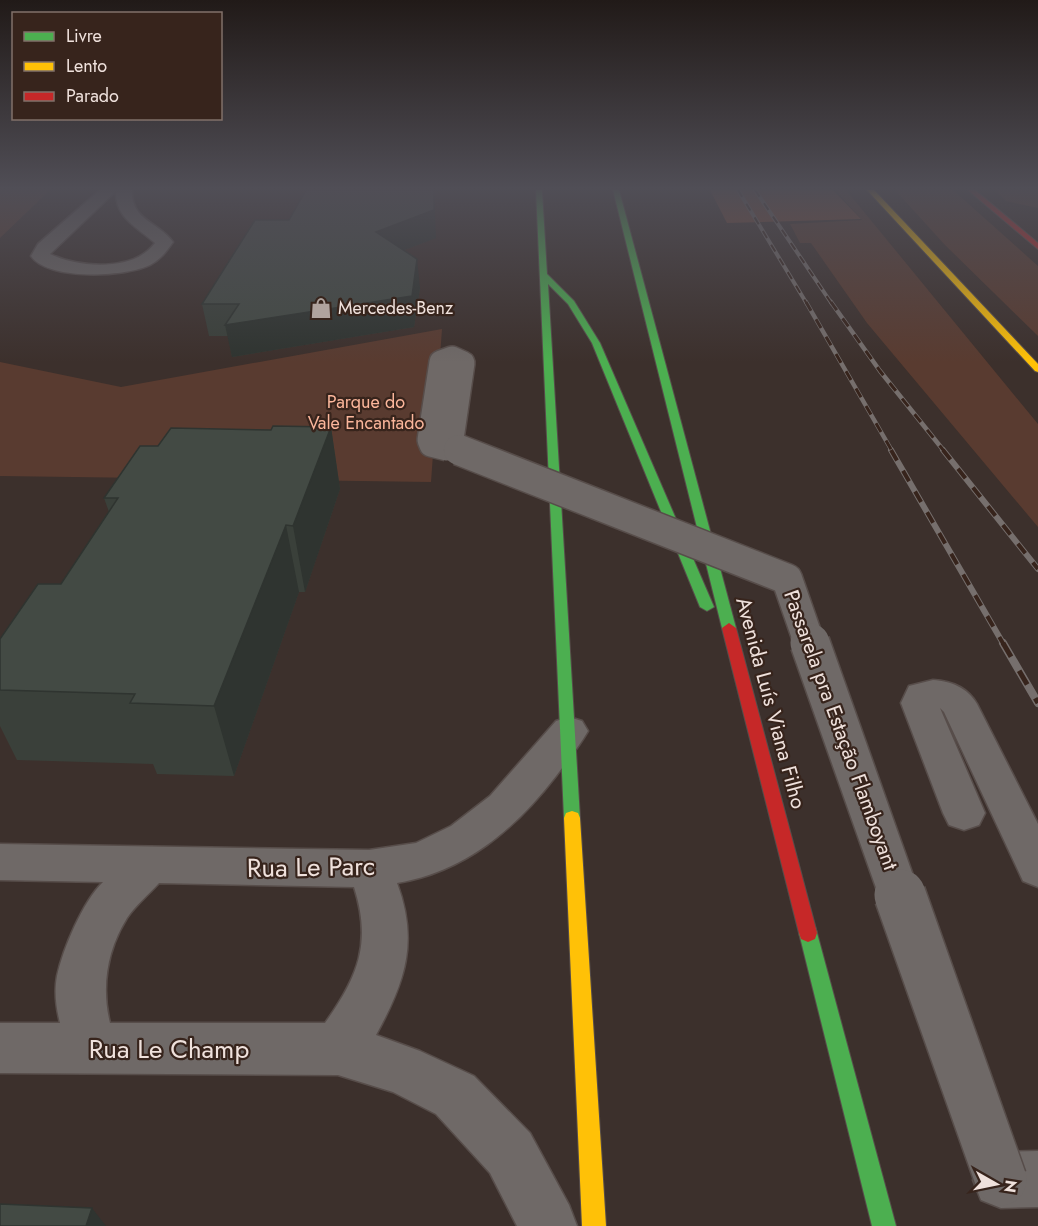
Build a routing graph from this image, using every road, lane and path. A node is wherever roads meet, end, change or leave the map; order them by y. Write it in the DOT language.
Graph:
graph roads {
  1 [pos="45,247"];
  2 [pos="162,247"];
  3 [pos="542,247"];
  4 [pos="631,247"];
  5 [pos="924,247"];
  6 [pos="544,275"];
  7 [pos="1038,369"];
  8 [pos="447,449"];
  9 [pos="753,717"];
  10 [pos="570,731"];
  11 [pos="964,813"];
  12 [pos="0,862"];
  13 [pos="147,867"];
  14 [pos="1038,868"];
  15 [pos="369,869"];
  16 [pos="0,1048"];
  17 [pos="92,1048"];
  18 [pos="338,1050"];
  19 [pos="1019,1180"];
  20 [pos="548,1226"];
  21 [pos="594,1226"];
  22 [pos="884,1226"];
  1 -- 2 [label="street"];
  3 -- 6 [label="main road"];
  4 -- 9 [label="main road, Avenida Luís Viana Filho"];
  5 -- 7 [label="main road"];
  6 -- 9 [label="main road"];
  6 -- 10 [label="main road"];
  8 -- 19 [label="street, Passarela pra Estação Flamboyant, bridge"];
  9 -- 22 [label="main road, Avenida Luís Viana Filho"];
  10 -- 15 [label="street, Rua Le Parc"];
  10 -- 21 [label="main road"];
  11 -- 14 [label="street"];
  12 -- 13 [label="street, Rua Le Parc"];
  13 -- 15 [label="street, Rua Le Parc"];
  13 -- 17 [label="street"];
  15 -- 18 [label="street"];
  16 -- 17 [label="street, Rua Le Champ"];
  17 -- 18 [label="street, Rua Le Champ"];
  18 -- 20 [label="street"];
}
